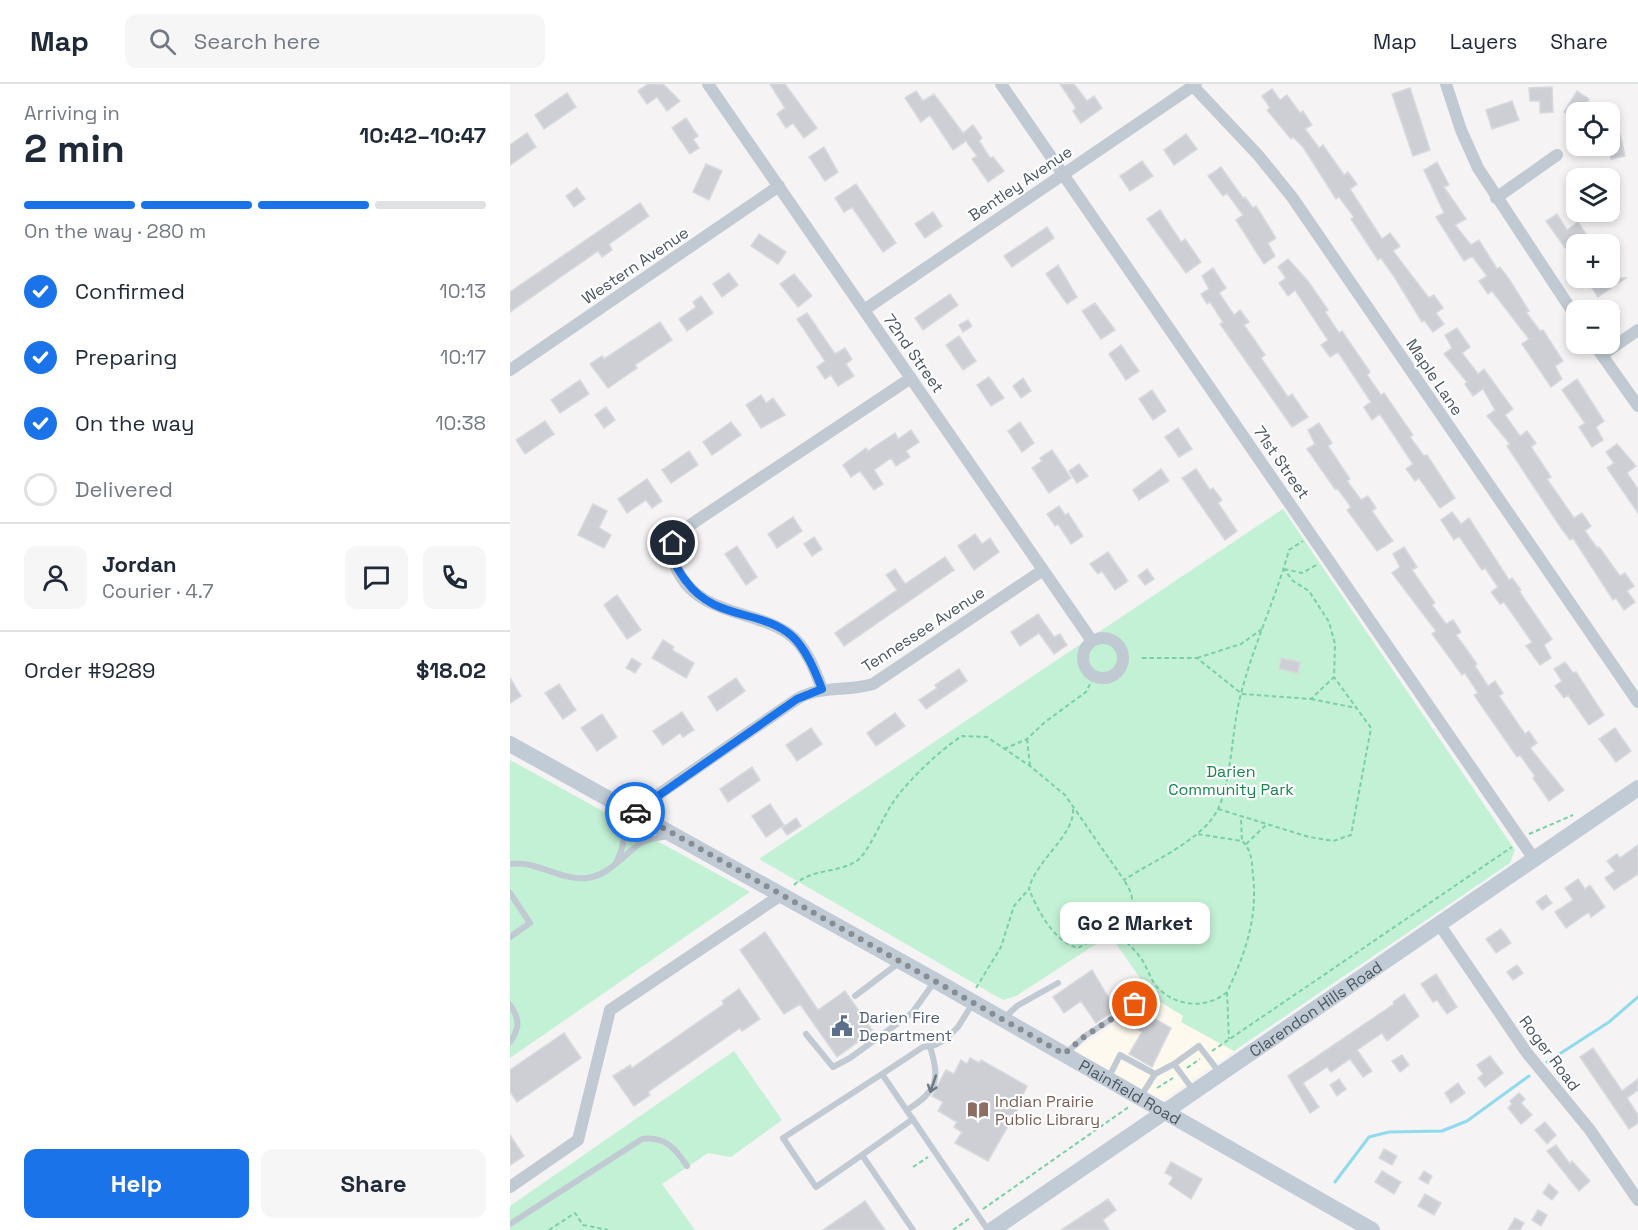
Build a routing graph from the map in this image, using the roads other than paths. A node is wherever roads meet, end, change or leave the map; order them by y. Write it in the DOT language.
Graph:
graph roads {
  1 [pos="708,84"];
  2 [pos="1001,84"];
  3 [pos="1446,84"];
  4 [pos="1193,85"];
  5 [pos="1557,155"];
  6 [pos="1063,173"];
  7 [pos="779,186"];
  8 [pos="1496,198"];
  9 [pos="1566,302"];
  10 [pos="864,310"];
  11 [pos="1638,330"];
  12 [pos="1602,355"];
  13 [pos="510,370"];
  14 [pos="911,378"];
  15 [pos="1638,406"];
  16 [pos="1043,570"];
  17 [pos="1092,640"];
  18 [pos="822,689"];
  19 [pos="1638,702"];
  20 [pos="510,744"];
  21 [pos="1638,788"];
  22 [pos="611,799"];
  23 [pos="633,812"];
  24 [pos="675,835"];
  25 [pos="1534,859"];
  26 [pos="510,864"];
  27 [pos="615,865"];
  28 [pos="787,890"];
  29 [pos="510,893"];
  30 [pos="1439,924"];
  31 [pos="510,937"];
  32 [pos="901,962"];
  33 [pos="936,981"];
  34 [pos="1058,983"];
  35 [pos="1126,986"];
  36 [pos="974,995"];
  37 [pos="855,996"];
  38 [pos="510,1005"];
  39 [pos="1003,1019"];
  40 [pos="806,1034"];
  41 [pos="510,1042"];
  42 [pos="930,1046"];
  43 [pos="1064,1054"];
  44 [pos="1174,1064"];
  45 [pos="1221,1073"];
  46 [pos="882,1074"];
  47 [pos="1155,1074"];
  48 [pos="1108,1079"];
  49 [pos="1194,1091"];
  50 [pos="1135,1102"];
  51 [pos="907,1110"];
  52 [pos="1164,1112"];
  53 [pos="913,1119"];
  54 [pos="862,1155"];
  55 [pos="687,1166"];
  56 [pos="510,1187"];
  57 [pos="1638,1200"];
  58 [pos="510,1224"];
  59 [pos="913,1230"];
  60 [pos="990,1230"];
  61 [pos="1372,1230"];
  1 -- 7 [label="street, 72nd Street"];
  2 -- 6 [label="street, 71st Street"];
  3 -- 8 [label="street"];
  4 -- 6 [label="street, Bentley Avenue"];
  4 -- 19 [label="street, Maple Lane"];
  5 -- 8 [label="street"];
  6 -- 10 [label="street, Bentley Avenue"];
  6 -- 25 [label="street, 71st Street"];
  7 -- 10 [label="street, 72nd Street"];
  7 -- 13 [label="street, Western Avenue"];
  8 -- 9 [label="street"];
  10 -- 14 [label="street, 72nd Street"];
  11 -- 12 [label="street"];
  12 -- 15 [label="street"];
  14 -- 16 [label="street, 72nd Street"];
  14 -- 18 [label="street"];
  16 -- 17 [label="street, 72nd Street"];
  16 -- 18 [label="street, Tennessee Avenue"];
  17 -- 17 [label="street"];
  18 -- 23 [label="street, Tennessee Avenue"];
  20 -- 22 [label="main road, Plainfield Road"];
  21 -- 25 [label="main road, Clarendon Hills Road"];
  22 -- 23 [label="main road, Plainfield Road"];
  22 -- 27 [label="lane"];
  23 -- 24 [label="main road, Plainfield Road"];
  24 -- 27 [label="lane"];
  24 -- 28 [label="main road, Plainfield Road"];
  25 -- 30 [label="main road, Clarendon Hills Road"];
  26 -- 27 [label="lane"];
  28 -- 32 [label="main road, Plainfield Road"];
  28 -- 56 [label="street"];
  29 -- 31 [label="lane"];
  30 -- 45 [label="main road, Clarendon Hills Road"];
  30 -- 57 [label="street, Roger Road"];
  32 -- 33 [label="main road, Plainfield Road"];
  32 -- 37 [label="lane"];
  33 -- 36 [label="main road, Plainfield Road"];
  33 -- 40 [label="lane"];
  34 -- 39 [label="lane"];
  35 -- 43 [label="lane"];
  36 -- 39 [label="main road, Plainfield Road"];
  36 -- 42 [label="lane"];
  38 -- 41 [label="lane"];
  39 -- 43 [label="main road, Plainfield Road"];
  42 -- 46 [label="lane"];
  42 -- 51 [label="lane, one-way"];
  43 -- 48 [label="main road, Plainfield Road"];
  44 -- 45 [label="lane"];
  44 -- 47 [label="lane"];
  44 -- 49 [label="lane"];
  45 -- 49 [label="main road, Clarendon Hills Road"];
  46 -- 51 [label="lane"];
  46 -- 54 [label="lane"];
  47 -- 48 [label="lane"];
  47 -- 50 [label="lane"];
  48 -- 50 [label="main road, Plainfield Road"];
  49 -- 52 [label="main road, Clarendon Hills Road"];
  50 -- 52 [label="main road, Plainfield Road"];
  51 -- 53 [label="lane"];
  52 -- 60 [label="main road, Clarendon Hills Road"];
  52 -- 61 [label="main road, Plainfield Road"];
  53 -- 54 [label="lane"];
  53 -- 60 [label="lane"];
  54 -- 59 [label="lane"];
  55 -- 58 [label="lane"];
}
